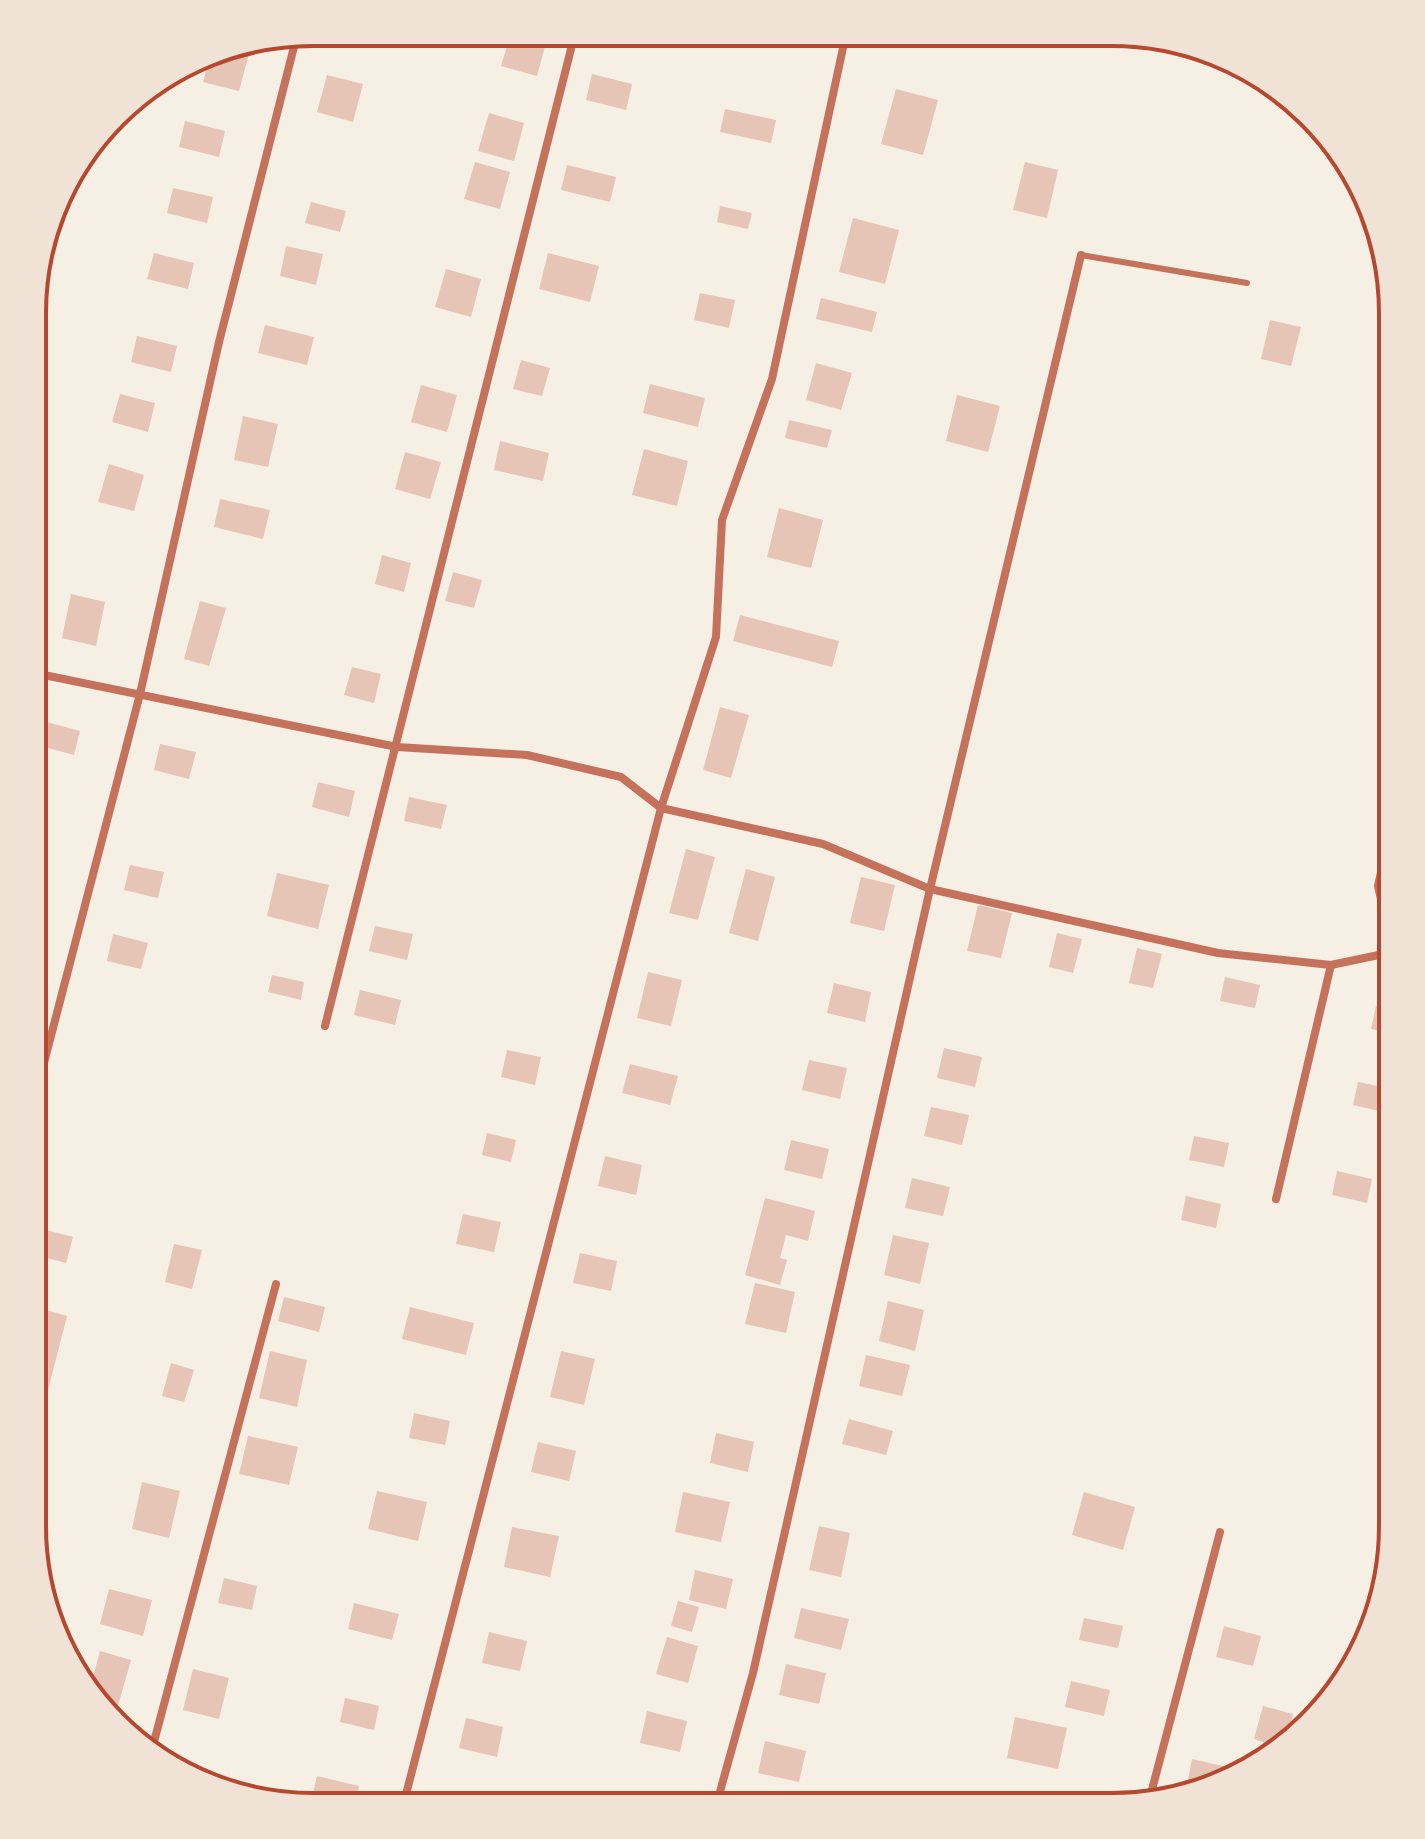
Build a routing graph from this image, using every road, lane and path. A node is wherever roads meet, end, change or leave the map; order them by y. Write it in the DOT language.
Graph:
graph roads {
  1 [pos="572,46"];
  2 [pos="843,46"];
  3 [pos="294,47"];
  4 [pos="1081,255"];
  5 [pos="1247,283"];
  6 [pos="46,675"];
  7 [pos="140,694"];
  8 [pos="397,747"];
  9 [pos="661,808"];
  10 [pos="930,889"];
  11 [pos="1378,955"];
  12 [pos="1331,965"];
  13 [pos="325,1026"];
  14 [pos="46,1055"];
  15 [pos="1276,1199"];
  16 [pos="276,1284"];
  17 [pos="1220,1532"];
  18 [pos="154,1741"];
  19 [pos="1152,1789"];
  20 [pos="407,1792"];
  21 [pos="720,1792"];
  1 -- 8 [label="street"];
  2 -- 9 [label="street"];
  3 -- 7 [label="street"];
  4 -- 5 [label="lane"];
  4 -- 10 [label="street"];
  6 -- 7 [label="street"];
  7 -- 8 [label="street"];
  7 -- 14 [label="street"];
  8 -- 9 [label="street"];
  8 -- 13 [label="street"];
  9 -- 10 [label="street"];
  9 -- 20 [label="street"];
  10 -- 12 [label="street"];
  10 -- 21 [label="street"];
  11 -- 12 [label="street"];
  12 -- 15 [label="street"];
  16 -- 18 [label="street"];
  17 -- 19 [label="street"];
}
